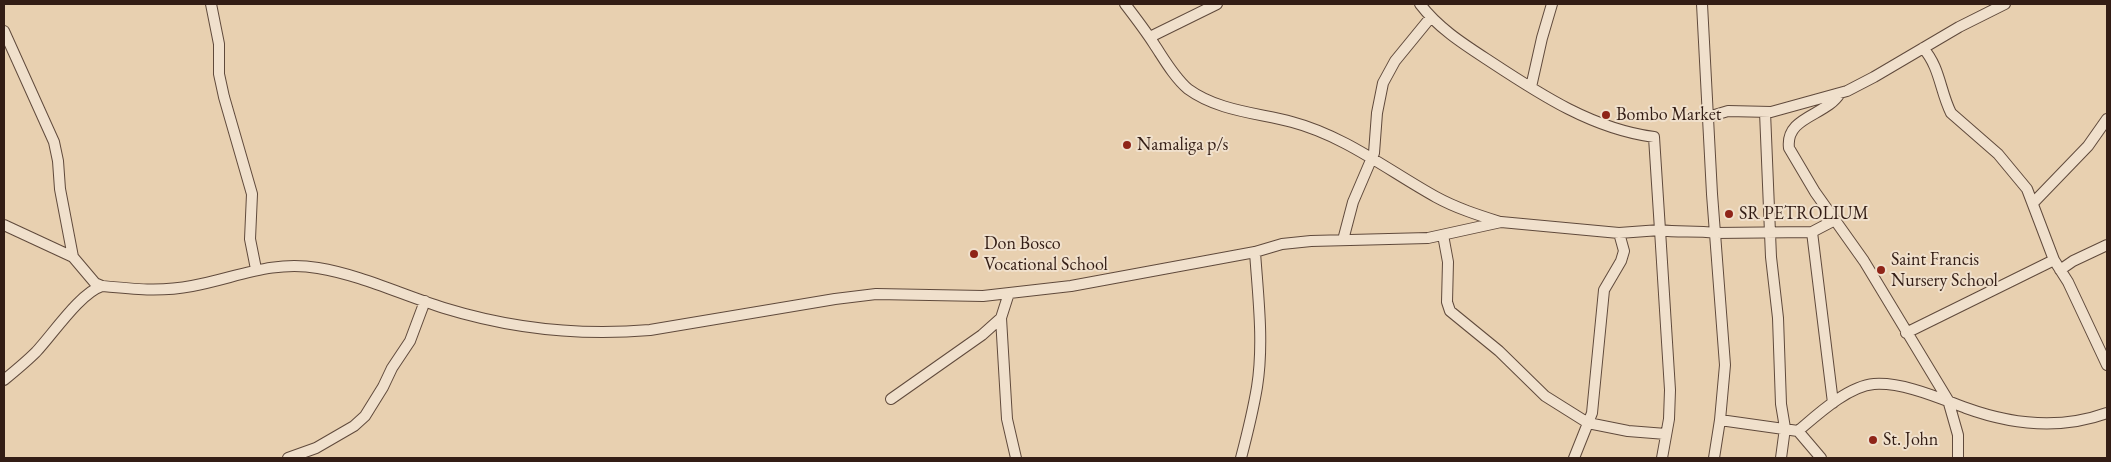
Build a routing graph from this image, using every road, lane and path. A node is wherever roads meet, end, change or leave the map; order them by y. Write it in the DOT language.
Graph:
graph roads {
  1 [pos="211,4"];
  2 [pos="1125,4"];
  3 [pos="1217,4"];
  4 [pos="1420,4"];
  5 [pos="1552,4"];
  6 [pos="1702,4"];
  7 [pos="2005,4"];
  8 [pos="1431,18"];
  9 [pos="4,31"];
  10 [pos="1150,37"];
  11 [pos="1923,48"];
  12 [pos="1531,87"];
  13 [pos="1840,93"];
  14 [pos="1765,112"];
  15 [pos="1708,117"];
  16 [pos="2107,119"];
  17 [pos="1373,158"];
  18 [pos="2034,202"];
  19 [pos="1835,220"];
  20 [pos="1500,222"];
  21 [pos="4,225"];
  22 [pos="1660,230"];
  23 [pos="1770,232"];
  24 [pos="1812,232"];
  25 [pos="1619,233"];
  26 [pos="1715,233"];
  27 [pos="1443,235"];
  28 [pos="1343,240"];
  29 [pos="2107,245"];
  30 [pos="1255,252"];
  31 [pos="73,257"];
  32 [pos="2054,260"];
  33 [pos="256,269"];
  34 [pos="2060,270"];
  35 [pos="102,286"];
  36 [pos="1009,293"];
  37 [pos="425,301"];
  38 [pos="1001,318"];
  39 [pos="1906,333"];
  40 [pos="2107,365"];
  41 [pos="4,380"];
  42 [pos="891,399"];
  43 [pos="1948,400"];
  44 [pos="1833,403"];
  45 [pos="2107,413"];
  46 [pos="1720,420"];
  47 [pos="1588,424"];
  48 [pos="1785,428"];
  49 [pos="1798,431"];
  50 [pos="1666,434"];
  51 [pos="288,458"];
  52 [pos="1016,458"];
  53 [pos="1241,458"];
  54 [pos="1574,458"];
  55 [pos="1662,458"];
  56 [pos="1714,458"];
  57 [pos="1781,458"];
  58 [pos="1821,458"];
  59 [pos="1958,458"];
  1 -- 33 [label="street"];
  2 -- 10 [label="street"];
  3 -- 10 [label="street"];
  4 -- 8 [label="street"];
  5 -- 12 [label="street"];
  6 -- 15 [label="street"];
  7 -- 11 [label="street"];
  8 -- 12 [label="street"];
  8 -- 17 [label="street"];
  9 -- 31 [label="street"];
  10 -- 17 [label="street"];
  11 -- 13 [label="street"];
  11 -- 18 [label="street"];
  12 -- 22 [label="street"];
  13 -- 14 [label="street"];
  13 -- 19 [label="street"];
  14 -- 15 [label="street"];
  14 -- 23 [label="street"];
  15 -- 26 [label="street"];
  16 -- 18 [label="street"];
  17 -- 20 [label="street"];
  17 -- 28 [label="street"];
  18 -- 32 [label="street"];
  19 -- 24 [label="street"];
  19 -- 39 [label="street"];
  20 -- 25 [label="street"];
  20 -- 27 [label="street"];
  21 -- 31 [label="street"];
  22 -- 25 [label="street"];
  22 -- 26 [label="street"];
  22 -- 50 [label="street"];
  23 -- 24 [label="street"];
  23 -- 26 [label="street"];
  23 -- 48 [label="street"];
  24 -- 44 [label="street"];
  25 -- 47 [label="street"];
  26 -- 46 [label="street"];
  27 -- 28 [label="street"];
  27 -- 47 [label="street"];
  28 -- 30 [label="street"];
  29 -- 34 [label="street"];
  30 -- 36 [label="street"];
  30 -- 53 [label="street"];
  31 -- 35 [label="street"];
  32 -- 34 [label="street"];
  32 -- 39 [label="street"];
  33 -- 35 [label="street"];
  33 -- 37 [label="street"];
  34 -- 40 [label="street"];
  35 -- 41 [label="street"];
  36 -- 37 [label="street"];
  36 -- 38 [label="street"];
  37 -- 51 [label="street"];
  38 -- 42 [label="street"];
  38 -- 52 [label="street"];
  39 -- 43 [label="street"];
  43 -- 44 [label="street"];
  43 -- 45 [label="street"];
  43 -- 59 [label="street"];
  44 -- 49 [label="street"];
  46 -- 48 [label="street"];
  46 -- 56 [label="street"];
  47 -- 50 [label="street"];
  47 -- 54 [label="street"];
  48 -- 49 [label="street"];
  48 -- 57 [label="street"];
  49 -- 58 [label="street"];
  50 -- 55 [label="street"];
}
